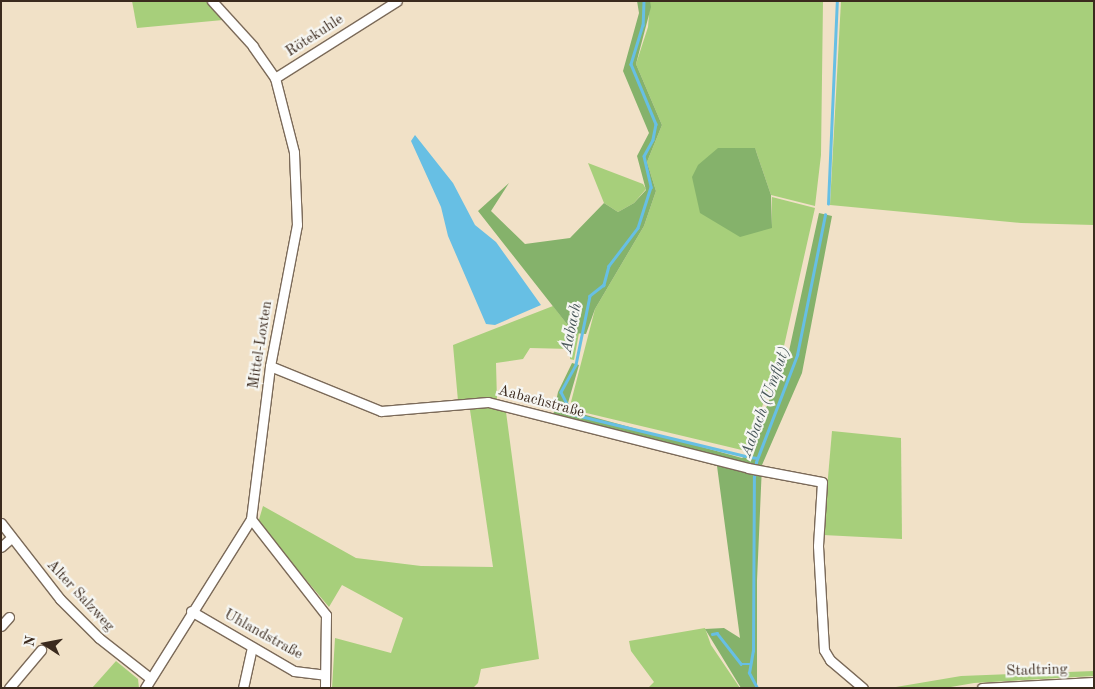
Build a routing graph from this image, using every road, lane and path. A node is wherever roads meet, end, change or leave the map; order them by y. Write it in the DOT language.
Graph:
graph roads {
  1 [pos="212,1"];
  2 [pos="397,1"];
  3 [pos="275,78"];
  4 [pos="270,366"];
  5 [pos="251,519"];
  6 [pos="1,523"];
  7 [pos="11,538"];
  8 [pos="1,548"];
  9 [pos="191,610"];
  10 [pos="9,617"];
  11 [pos="1,626"];
  12 [pos="252,648"];
  13 [pos="41,650"];
  14 [pos="325,674"];
  15 [pos="150,678"];
  16 [pos="1094,682"];
  17 [pos="9,688"];
  18 [pos="145,688"];
  19 [pos="243,688"];
  20 [pos="325,688"];
  21 [pos="863,688"];
  22 [pos="982,688"];
  1 -- 3 [label="street, Mittel-Loxten"];
  2 -- 3 [label="street, Rötekuhle"];
  3 -- 4 [label="street, Mittel-Loxten"];
  4 -- 5 [label="street, Mittel-Loxten"];
  4 -- 21 [label="street, Aabachstraße"];
  5 -- 9 [label="street, Mittel-Loxten"];
  5 -- 14 [label="street"];
  6 -- 7 [label="street, Alter Salzweg"];
  7 -- 8 [label="street"];
  7 -- 15 [label="street, Alter Salzweg"];
  9 -- 12 [label="street, Uhlandstraße"];
  9 -- 15 [label="street, Mittel-Loxten"];
  10 -- 11 [label="street"];
  12 -- 14 [label="street, Uhlandstraße"];
  12 -- 19 [label="street"];
  13 -- 17 [label="street"];
  14 -- 20 [label="street"];
  15 -- 18 [label="street, Mittel-Loxten"];
  16 -- 22 [label="street, Stadtring"];
}
